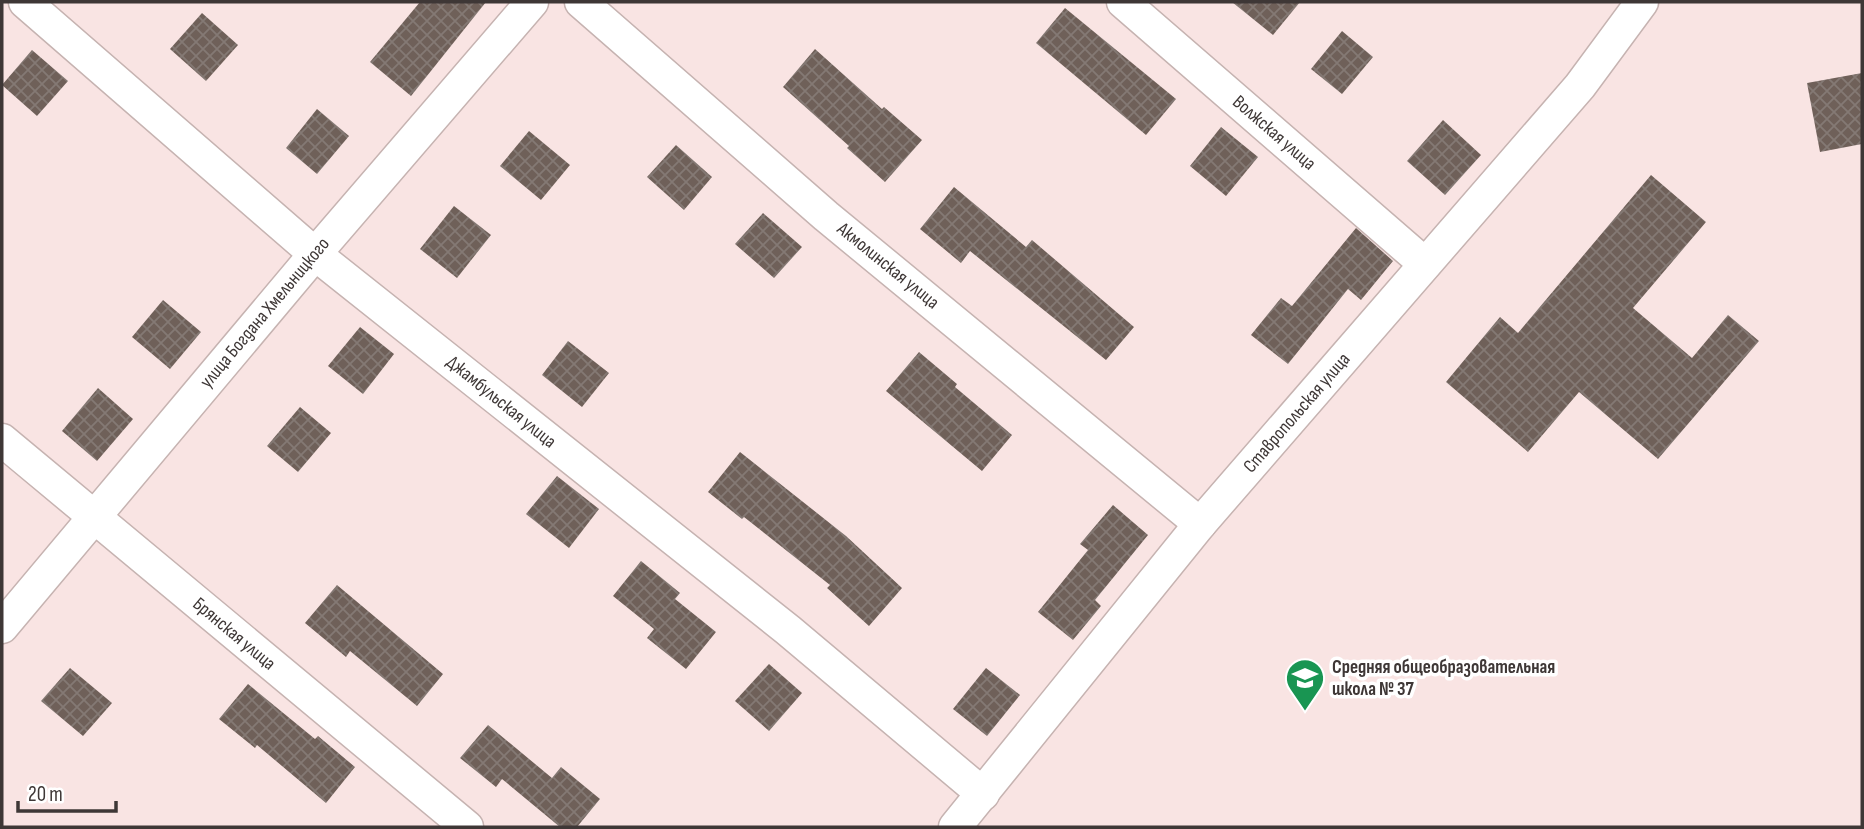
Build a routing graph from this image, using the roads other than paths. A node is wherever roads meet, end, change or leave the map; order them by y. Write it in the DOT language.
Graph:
graph roads {
  1 [pos="25,2"];
  2 [pos="532,2"];
  3 [pos="580,2"];
  4 [pos="1123,2"];
  5 [pos="1642,2"];
  6 [pos="315,254"];
  7 [pos="1425,264"];
  8 [pos="2,440"];
  9 [pos="93,517"];
  10 [pos="1200,524"];
  11 [pos="2,627"];
  12 [pos="983,794"];
  13 [pos="467,827"];
  14 [pos="955,827"];
  1 -- 6 [label="street, Джамбульская улица"];
  2 -- 6 [label="street, улица Богдана Хмельницкого"];
  3 -- 10 [label="street, Акмолинская улица"];
  4 -- 7 [label="street, Волжская улица"];
  5 -- 7 [label="street, Ставропольская улица"];
  6 -- 9 [label="street, улица Богдана Хмельницкого"];
  6 -- 12 [label="street, Джамбульская улица"];
  7 -- 10 [label="street, Ставропольская улица"];
  8 -- 9 [label="street, Брянская улица"];
  9 -- 11 [label="street, улица Богдана Хмельницкого"];
  9 -- 13 [label="street, Брянская улица"];
  10 -- 12 [label="street, Ставропольская улица"];
  12 -- 14 [label="street, Ставропольская улица"];
}
